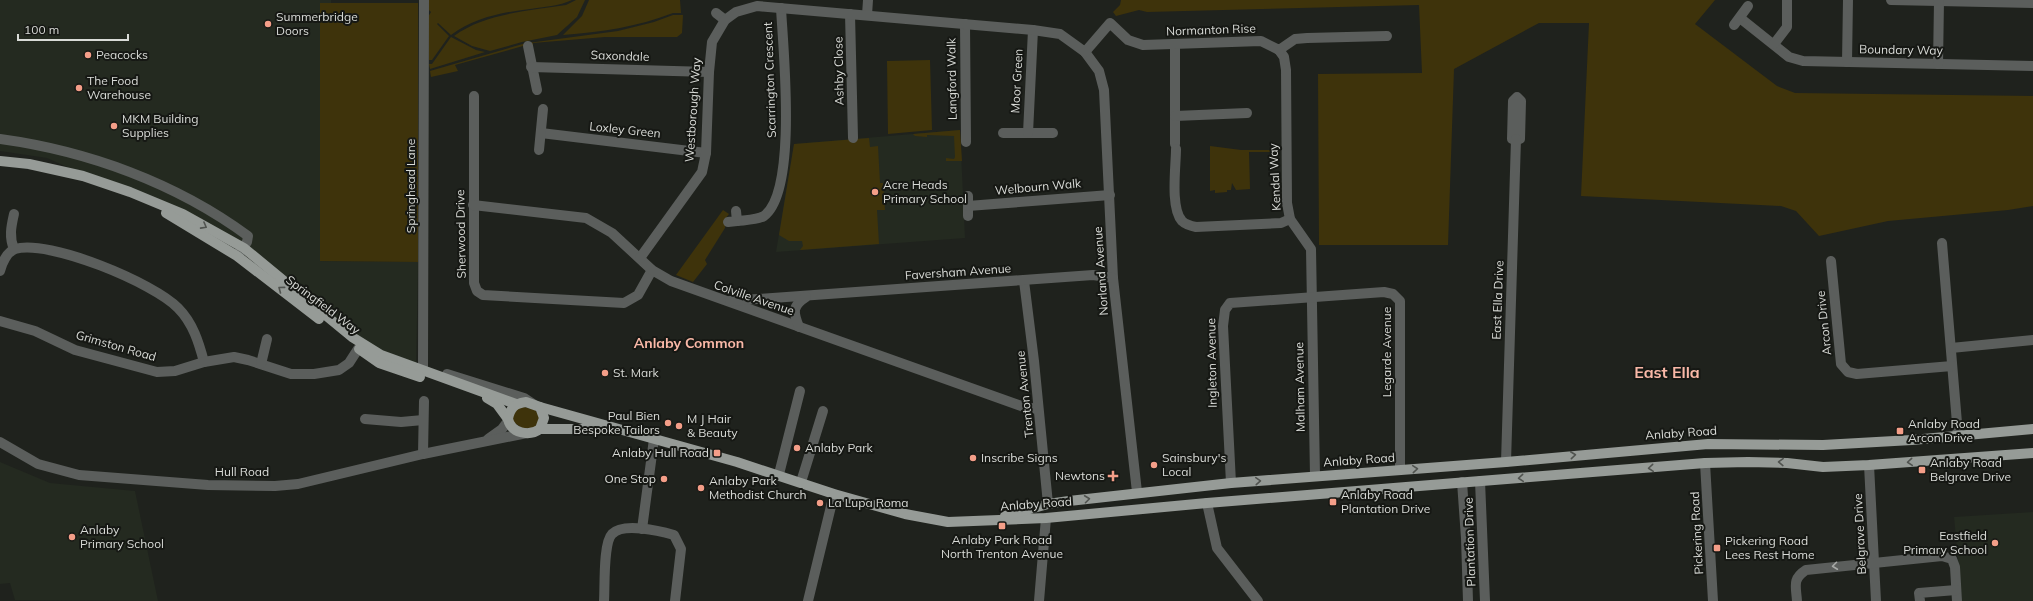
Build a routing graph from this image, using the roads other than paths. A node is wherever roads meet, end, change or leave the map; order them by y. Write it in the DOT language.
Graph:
graph roads {
  1 [pos="424,0"];
  2 [pos="868,0"];
  3 [pos="1787,0"];
  4 [pos="1848,0"];
  5 [pos="1891,0"];
  6 [pos="1939,1"];
  7 [pos="2033,3"];
  8 [pos="1748,6"];
  9 [pos="781,8"];
  10 [pos="716,13"];
  11 [pos="850,14"];
  12 [pos="867,15"];
  13 [pos="725,20"];
  14 [pos="965,24"];
  15 [pos="1033,30"];
  16 [pos="1387,36"];
  17 [pos="1175,44"];
  18 [pos="1774,44"];
  19 [pos="528,46"];
  20 [pos="1279,50"];
  21 [pos="1085,52"];
  22 [pos="1847,62"];
  23 [pos="1938,64"];
  24 [pos="2033,66"];
  25 [pos="531,67"];
  26 [pos="708,72"];
  27 [pos="537,90"];
  28 [pos="472,101"];
  29 [pos="543,109"];
  30 [pos="1240,110"];
  31 [pos="1176,116"];
  32 [pos="856,131"];
  33 [pos="541,133"];
  34 [pos="1003,133"];
  35 [pos="1028,133"];
  36 [pos="1053,133"];
  37 [pos="969,136"];
  38 [pos="0,139"];
  39 [pos="1516,139"];
  40 [pos="539,150"];
  41 [pos="706,153"];
  42 [pos="0,161"];
  43 [pos="1110,195"];
  44 [pos="473,205"];
  45 [pos="968,206"];
  46 [pos="14,212"];
  47 [pos="734,218"];
  48 [pos="1290,218"];
  49 [pos="1942,243"];
  50 [pos="14,249"];
  51 [pos="240,252"];
  52 [pos="640,258"];
  53 [pos="1832,261"];
  54 [pos="652,270"];
  55 [pos="0,271"];
  56 [pos="1113,278"];
  57 [pos="1024,280"];
  58 [pos="806,296"];
  59 [pos="1312,298"];
  60 [pos="726,301"];
  61 [pos="0,321"];
  62 [pos="798,327"];
  63 [pos="266,337"];
  64 [pos="2033,340"];
  65 [pos="1951,348"];
  66 [pos="358,349"];
  67 [pos="204,362"];
  68 [pos="261,364"];
  69 [pos="1952,366"];
  70 [pos="423,371"];
  71 [pos="447,374"];
  72 [pos="800,391"];
  73 [pos="424,400"];
  74 [pos="516,404"];
  75 [pos="537,406"];
  76 [pos="1038,409"];
  77 [pos="823,411"];
  78 [pos="365,419"];
  79 [pos="423,420"];
  80 [pos="508,420"];
  81 [pos="540,429"];
  82 [pos="619,429"];
  83 [pos="2033,429"];
  84 [pos="527,433"];
  85 [pos="1958,436"];
  86 [pos="654,439"];
  87 [pos="486,440"];
  88 [pos="0,442"];
  89 [pos="2033,452"];
  90 [pos="423,454"];
  91 [pos="1506,462"];
  92 [pos="1705,464"];
  93 [pos="1869,465"];
  94 [pos="1400,470"];
  95 [pos="779,474"];
  96 [pos="1315,476"];
  97 [pos="1480,481"];
  98 [pos="801,482"];
  99 [pos="1462,482"];
  100 [pos="1231,483"];
  101 [pos="1137,492"];
  102 [pos="834,494"];
  103 [pos="1207,503"];
  104 [pos="1048,504"];
  105 [pos="1046,518"];
  106 [pos="990,520"];
  107 [pos="642,529"];
  108 [pos="1874,562"];
  109 [pos="1956,590"];
  110 [pos="604,601"];
  111 [pos="675,601"];
  112 [pos="808,601"];
  113 [pos="1039,601"];
  114 [pos="1258,601"];
  115 [pos="1468,601"];
  116 [pos="1485,601"];
  117 [pos="1714,601"];
  118 [pos="1797,601"];
  119 [pos="1876,601"];
  120 [pos="1920,601"];
  121 [pos="1957,601"];
  1 -- 70 [label="street, Springhead Lane"];
  2 -- 12 [label="street"];
  3 -- 18 [label="street"];
  4 -- 22 [label="street"];
  5 -- 6 [label="street"];
  6 -- 7 [label="street"];
  6 -- 23 [label="street"];
  8 -- 18 [label="street, Boundary Way"];
  9 -- 11 [label="street, Westborough Way"];
  9 -- 13 [label="street, Westborough Way"];
  9 -- 47 [label="street, Scarrington Crescent"];
  10 -- 13 [label="street"];
  11 -- 12 [label="street, Westborough Way"];
  11 -- 32 [label="street, Ashby Close"];
  12 -- 14 [label="street, Westborough Way"];
  13 -- 26 [label="street, Westborough Way"];
  14 -- 15 [label="street, Westborough Way"];
  14 -- 37 [label="street, Langford Walk"];
  15 -- 21 [label="street, Westborough Way"];
  15 -- 35 [label="street, Moor Green"];
  16 -- 20 [label="street"];
  17 -- 20 [label="street, Normanton Rise"];
  17 -- 21 [label="street, Normanton Rise"];
  17 -- 31 [label="street"];
  18 -- 22 [label="street, Boundary Way"];
  19 -- 25 [label="street"];
  20 -- 48 [label="street, Kendal Way"];
  21 -- 43 [label="street, Norland Avenue"];
  22 -- 23 [label="street, Boundary Way"];
  23 -- 24 [label="street, Boundary Way"];
  25 -- 26 [label="street, Saxondale"];
  25 -- 27 [label="street"];
  26 -- 41 [label="street, Westborough Way"];
  28 -- 44 [label="street, Sherwood Drive"];
  29 -- 33 [label="street"];
  30 -- 31 [label="street"];
  31 -- 48 [label="street"];
  33 -- 40 [label="street"];
  33 -- 41 [label="street, Loxley Green"];
  34 -- 35 [label="street"];
  35 -- 36 [label="street"];
  38 -- 51 [label="street"];
  39 -- 91 [label="street, East Ella Drive"];
  41 -- 52 [label="street, Westborough Way"];
  42 -- 51 [label="main road, Springfield Way"];
  43 -- 45 [label="street, Welbourn Walk"];
  43 -- 56 [label="street, Norland Avenue"];
  44 -- 52 [label="street, Colville Avenue"];
  44 -- 54 [label="street, Sherwood Drive"];
  46 -- 50 [label="street"];
  48 -- 59 [label="street, Kendal Way"];
  49 -- 65 [label="street"];
  50 -- 55 [label="street"];
  50 -- 67 [label="street"];
  66 -- 51 [label="main road, Springfield Way, one-way"];
  51 -- 70 [label="main road, Springfield Way"];
  52 -- 54 [label="street, Colville Avenue"];
  53 -- 69 [label="street, Arcon Drive"];
  54 -- 60 [label="street, Colville Avenue"];
  56 -- 57 [label="street, Faversham Avenue"];
  56 -- 101 [label="street, Norland Avenue"];
  57 -- 58 [label="street, Faversham Avenue"];
  57 -- 76 [label="street, Trenton Avenue"];
  58 -- 60 [label="street, Faversham Avenue"];
  58 -- 62 [label="street"];
  59 -- 94 [label="street, Legarde Avenue"];
  59 -- 96 [label="street, Malham Avenue"];
  59 -- 100 [label="street, Ingleton Avenue"];
  60 -- 62 [label="street, Colville Avenue"];
  61 -- 67 [label="street, Grimston Road"];
  62 -- 76 [label="street, Colville Avenue"];
  63 -- 68 [label="street"];
  64 -- 65 [label="street"];
  65 -- 69 [label="street"];
  66 -- 68 [label="street, Grimston Road"];
  66 -- 80 [label="main road, Springfield Way"];
  67 -- 68 [label="street, Grimston Road"];
  69 -- 85 [label="street"];
  70 -- 74 [label="main road, Springfield Way"];
  71 -- 75 [label="street"];
  72 -- 95 [label="street"];
  73 -- 79 [label="street"];
  74 -- 75 [label="main road"];
  74 -- 80 [label="main road"];
  75 -- 81 [label="main road"];
  75 -- 82 [label="main road"];
  76 -- 104 [label="street, Trenton Avenue"];
  77 -- 98 [label="street"];
  78 -- 79 [label="street"];
  79 -- 90 [label="street"];
  80 -- 84 [label="main road"];
  80 -- 87 [label="street, Hull Road"];
  81 -- 82 [label="main road"];
  81 -- 84 [label="main road"];
  82 -- 86 [label="main road"];
  83 -- 85 [label="main road, Anlaby Road"];
  84 -- 87 [label="street, Hull Road"];
  91 -- 85 [label="main road, Anlaby Road, one-way"];
  86 -- 95 [label="main road"];
  86 -- 107 [label="street"];
  87 -- 90 [label="street, Hull Road"];
  88 -- 90 [label="street, Hull Road"];
  89 -- 93 [label="main road, Anlaby Road, one-way"];
  94 -- 91 [label="main road, Anlaby Road, one-way"];
  93 -- 92 [label="main road, Anlaby Road, one-way"];
  92 -- 97 [label="main road, Anlaby Road, one-way"];
  92 -- 117 [label="street, Pickering Road"];
  93 -- 108 [label="street, Belgrave Drive"];
  94 -- 96 [label="main road, Anlaby Road"];
  95 -- 98 [label="main road"];
  100 -- 96 [label="main road, Anlaby Road, one-way"];
  97 -- 99 [label="main road, Anlaby Road"];
  97 -- 116 [label="street, Plantation Drive"];
  98 -- 102 [label="main road"];
  99 -- 103 [label="main road, Anlaby Road"];
  99 -- 115 [label="street"];
  100 -- 101 [label="main road, Anlaby Road"];
  104 -- 101 [label="main road, Anlaby Road, one-way"];
  102 -- 106 [label="main road"];
  102 -- 112 [label="street"];
  103 -- 105 [label="main road, Anlaby Road"];
  103 -- 114 [label="street"];
  104 -- 106 [label="main road, Anlaby Road"];
  105 -- 106 [label="main road, Anlaby Road"];
  105 -- 113 [label="street"];
  107 -- 110 [label="street"];
  107 -- 111 [label="street"];
  108 -- 109 [label="street"];
  108 -- 118 [label="street, one-way"];
  108 -- 119 [label="street, Belgrave Drive"];
  109 -- 120 [label="street"];
  109 -- 121 [label="street"];
}
